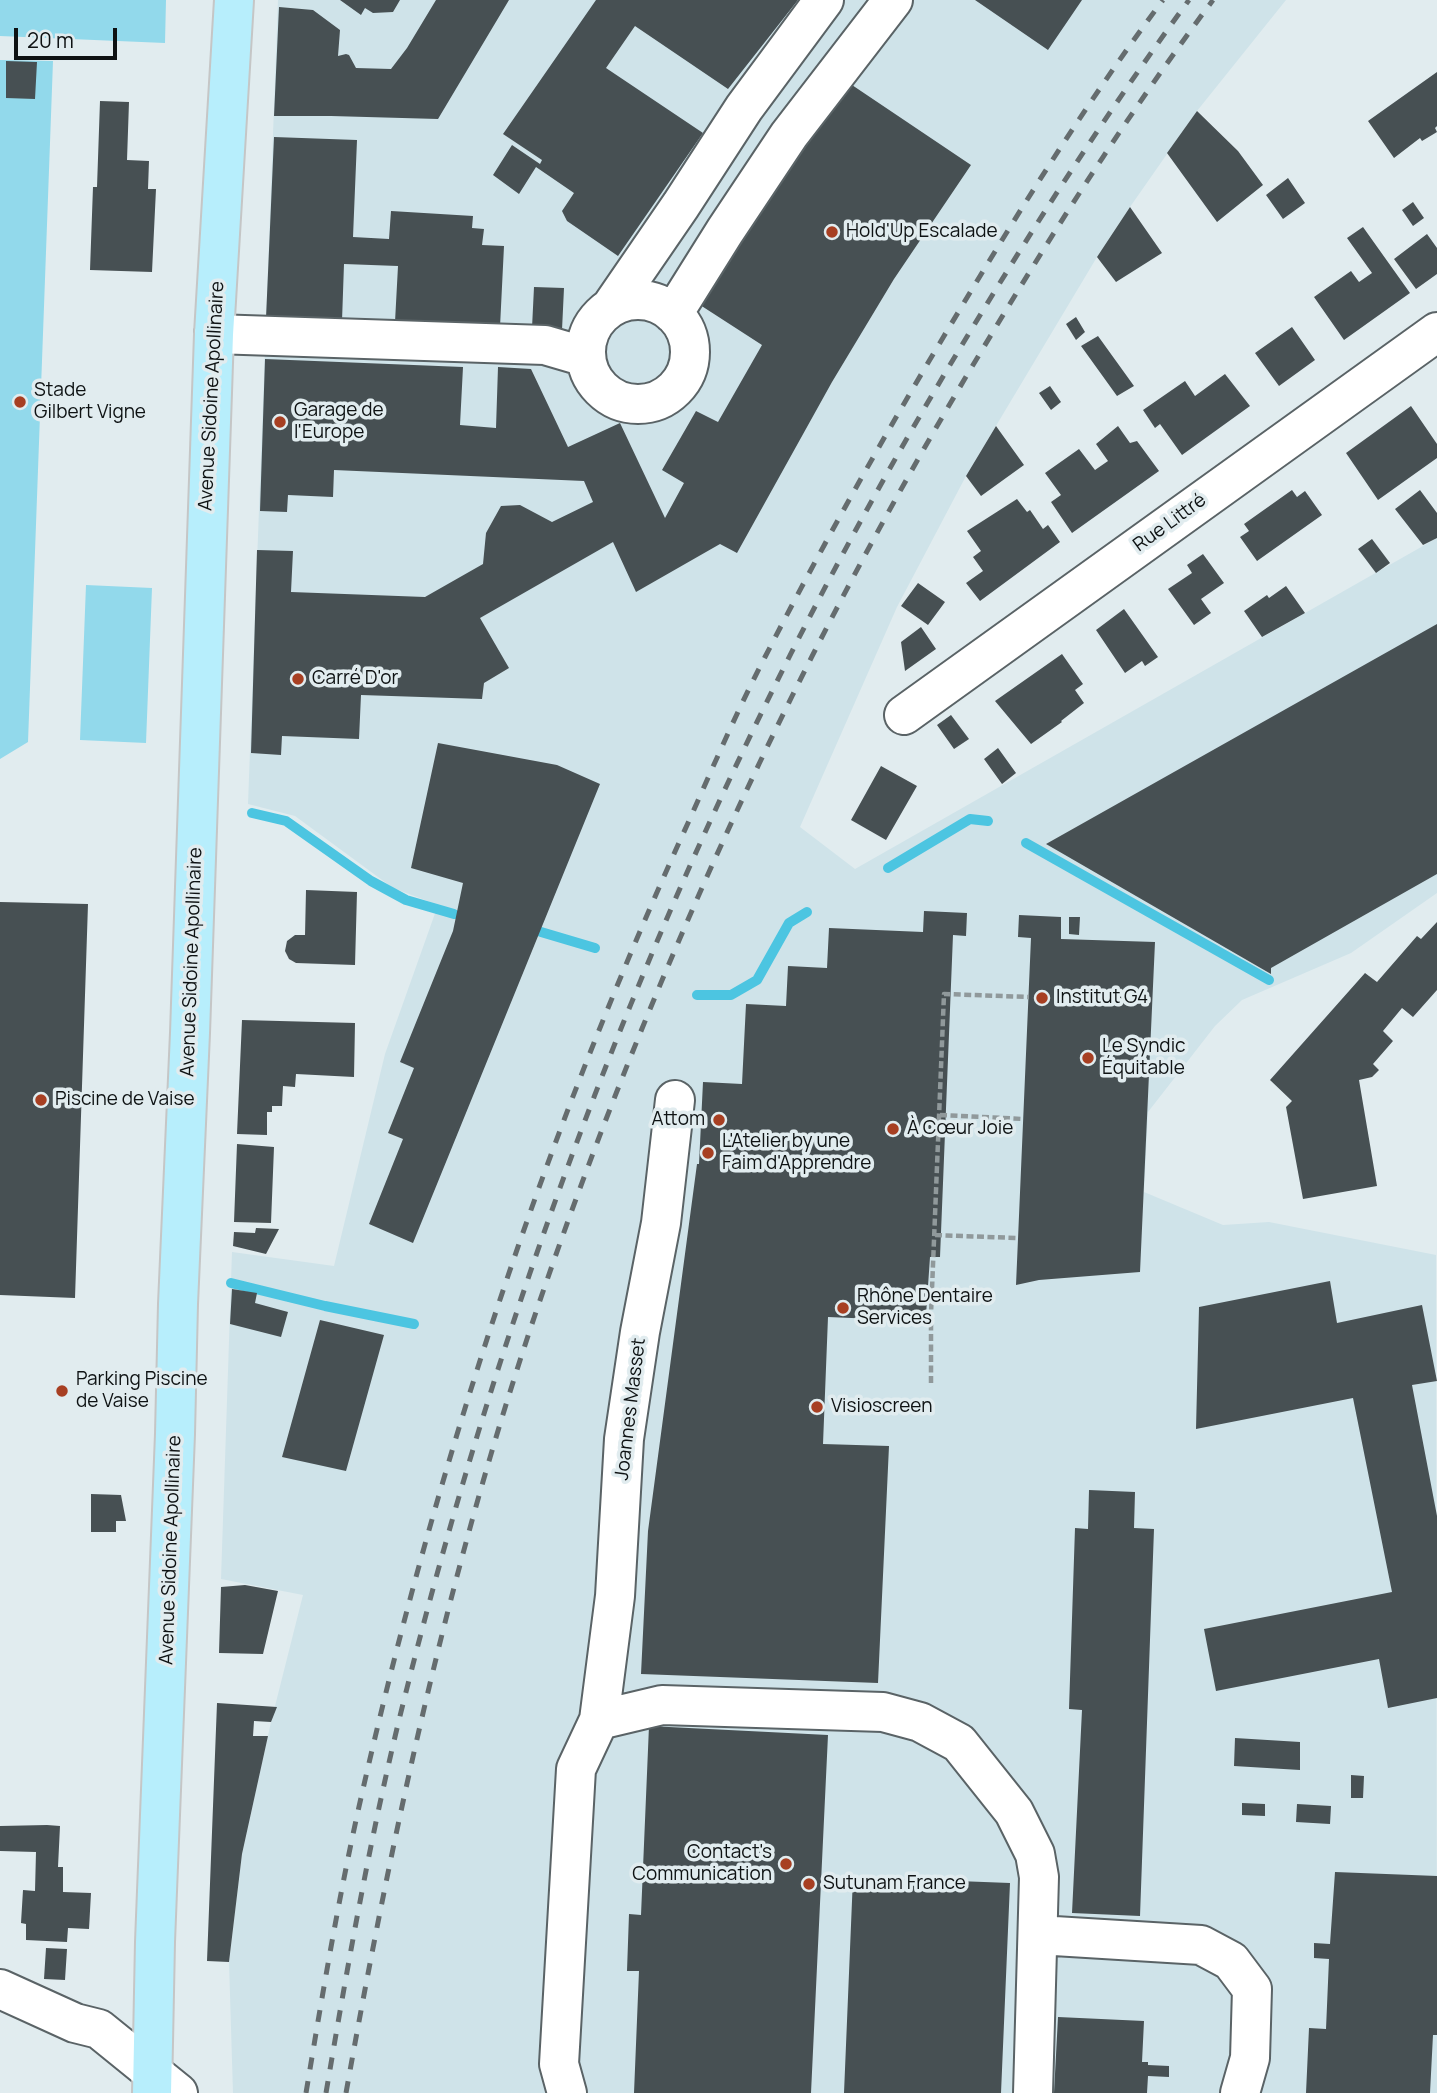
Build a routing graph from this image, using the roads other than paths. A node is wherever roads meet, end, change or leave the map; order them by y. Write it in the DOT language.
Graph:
graph roads {
  1 [pos="234,0"];
  2 [pos="824,0"];
  3 [pos="837,0"];
  4 [pos="882,14"];
  5 [pos="744,108"];
  6 [pos="789,135"];
  7 [pos="681,205"];
  8 [pos="725,231"];
  9 [pos="611,307"];
  10 [pos="673,314"];
  11 [pos="1437,332"];
  12 [pos="214,334"];
  13 [pos="586,357"];
  14 [pos="904,715"];
  15 [pos="675,1100"];
  16 [pos="599,1720"];
  17 [pos="1038,1935"];
  18 [pos="0,1989"];
  19 [pos="161,2086"];
  20 [pos="567,2093"];
  21 [pos="1032,2093"];
  22 [pos="1240,2093"];
  1 -- 12 [label="main road, Avenue Sidoine Apollinaire"];
  2 -- 5 [label="street"];
  3 -- 4 [label="street"];
  4 -- 6 [label="street"];
  5 -- 6 [label="street"];
  5 -- 7 [label="street"];
  6 -- 8 [label="street"];
  7 -- 8 [label="street"];
  7 -- 9 [label="street"];
  8 -- 10 [label="street"];
  9 -- 10 [label="street"];
  9 -- 13 [label="street"];
  10 -- 13 [label="street"];
  11 -- 14 [label="street, Rue Littré"];
  12 -- 13 [label="street"];
  12 -- 19 [label="main road, Avenue Sidoine Apollinaire"];
  15 -- 16 [label="street, Joannes Masset"];
  16 -- 17 [label="street"];
  16 -- 20 [label="street, Joannes Masset"];
  17 -- 21 [label="street"];
  17 -- 22 [label="street"];
  18 -- 19 [label="street"];
}
